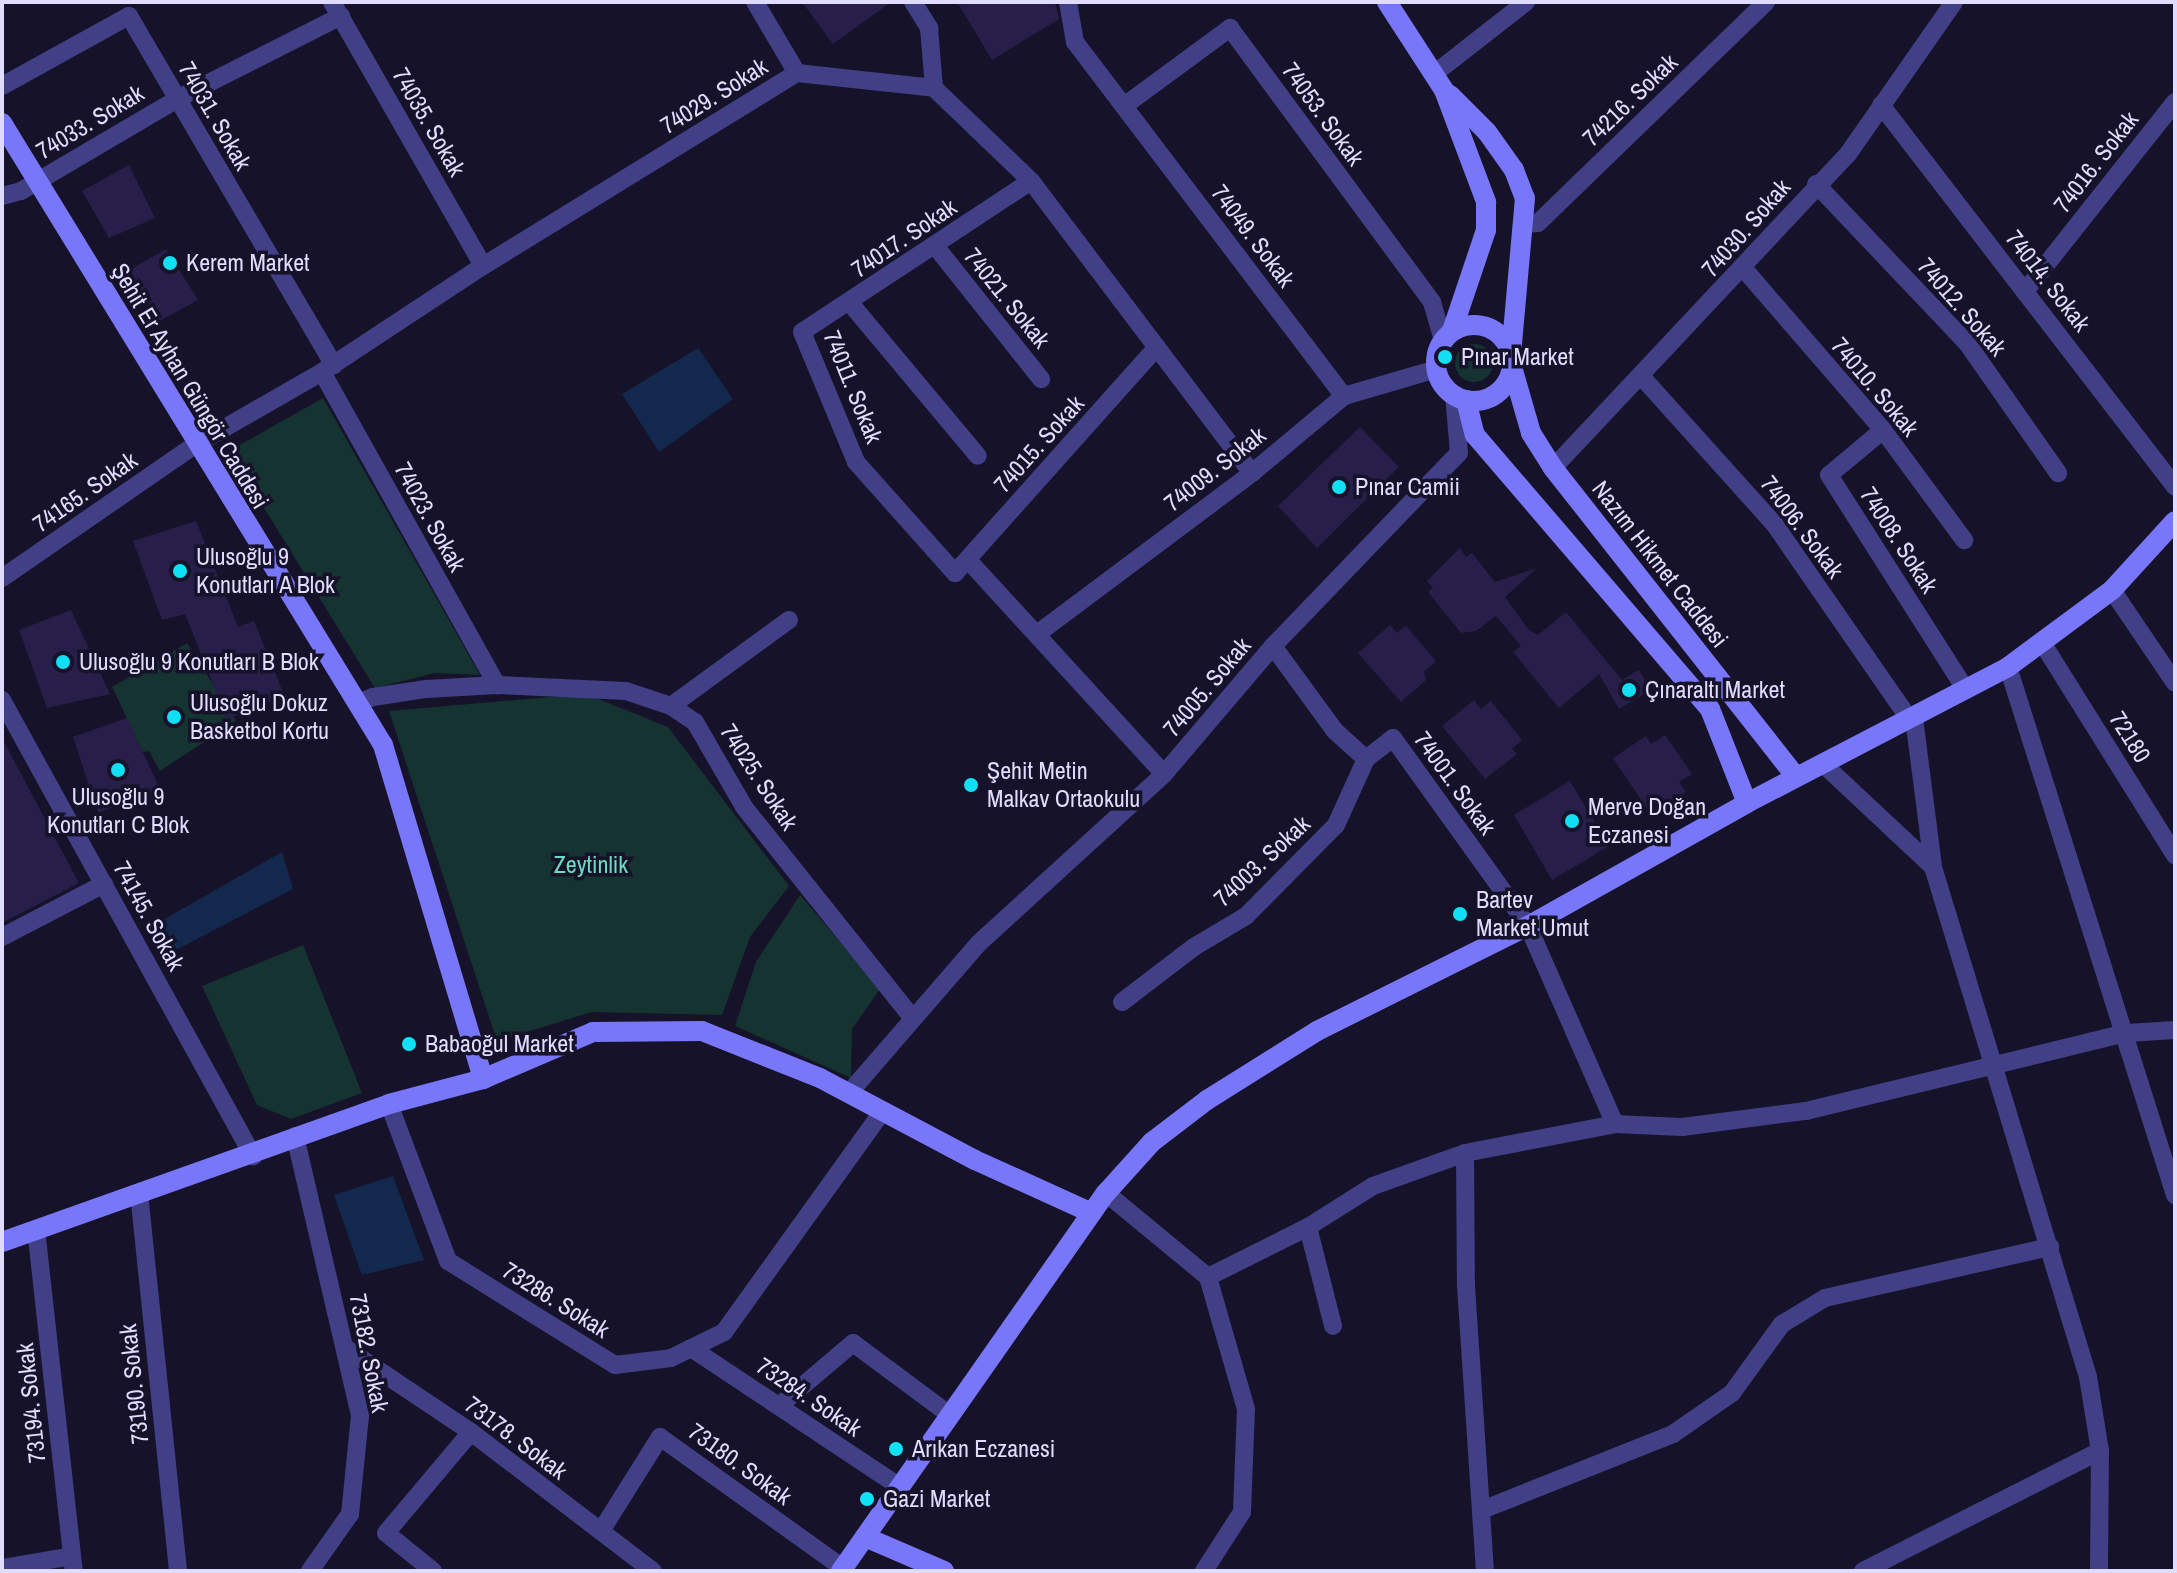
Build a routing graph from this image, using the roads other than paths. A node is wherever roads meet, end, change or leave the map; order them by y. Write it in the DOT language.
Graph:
graph roads {
  1 [pos="755,2"];
  2 [pos="913,2"];
  3 [pos="1068,2"];
  4 [pos="1387,2"];
  5 [pos="1526,2"];
  6 [pos="1766,2"];
  7 [pos="1954,2"];
  8 [pos="337,9"];
  9 [pos="797,73"];
  10 [pos="1439,82"];
  11 [pos="2,86"];
  12 [pos="934,88"];
  13 [pos="177,99"];
  14 [pos="2175,102"];
  15 [pos="1881,105"];
  16 [pos="1124,106"];
  17 [pos="2,123"];
  18 [pos="1031,181"];
  19 [pos="36,183"];
  20 [pos="1816,184"];
  21 [pos="2,196"];
  22 [pos="1523,224"];
  23 [pos="936,247"];
  24 [pos="483,266"];
  25 [pos="1744,269"];
  26 [pos="2026,290"];
  27 [pos="850,303"];
  28 [pos="1447,336"];
  29 [pos="1157,347"];
  30 [pos="1512,361"];
  31 [pos="328,369"];
  32 [pos="1437,369"];
  33 [pos="1641,376"];
  34 [pos="1041,379"];
  35 [pos="1344,396"];
  36 [pos="1460,398"];
  37 [pos="1883,430"];
  38 [pos="195,445"];
  39 [pos="978,456"];
  40 [pos="1553,468"];
  41 [pos="1252,473"];
  42 [pos="2058,473"];
  43 [pos="2175,487"];
  44 [pos="2175,521"];
  45 [pos="1964,540"];
  46 [pos="962,567"];
  47 [pos="2,578"];
  48 [pos="2112,590"];
  49 [pos="789,620"];
  50 [pos="1037,634"];
  51 [pos="2043,644"];
  52 [pos="1273,646"];
  53 [pos="2008,667"];
  54 [pos="2175,683"];
  55 [pos="497,685"];
  56 [pos="1966,690"];
  57 [pos="2,700"];
  58 [pos="357,704"];
  59 [pos="671,706"];
  60 [pos="1912,719"];
  61 [pos="1366,759"];
  62 [pos="1822,763"];
  63 [pos="1164,774"];
  64 [pos="1796,777"];
  65 [pos="1747,803"];
  66 [pos="2175,855"];
  67 [pos="1933,867"];
  68 [pos="104,884"];
  69 [pos="1528,926"];
  70 [pos="2,937"];
  71 [pos="1122,1002"];
  72 [pos="911,1016"];
  73 [pos="2175,1030"];
  74 [pos="2127,1033"];
  75 [pos="1991,1064"];
  76 [pos="483,1079"];
  77 [pos="849,1093"];
  78 [pos="389,1104"];
  79 [pos="883,1111"];
  80 [pos="1615,1124"];
  81 [pos="295,1136"];
  82 [pos="1465,1153"];
  83 [pos="253,1156"];
  84 [pos="139,1193"];
  85 [pos="1106,1193"];
  86 [pos="2175,1195"];
  87 [pos="1092,1213"];
  88 [pos="1308,1227"];
  89 [pos="36,1229"];
  90 [pos="2,1242"];
  91 [pos="2050,1247"];
  92 [pos="1208,1277"];
  93 [pos="1333,1326"];
  94 [pos="691,1348"];
  95 [pos="347,1349"];
  96 [pos="780,1405"];
  97 [pos="950,1415"];
  98 [pos="471,1432"];
  99 [pos="2100,1451"];
  100 [pos="900,1487"];
  101 [pos="1482,1510"];
  102 [pos="601,1531"];
  103 [pos="865,1537"];
  104 [pos="73,1564"];
  105 [pos="2,1568"];
  106 [pos="842,1570"];
  107 [pos="178,1571"];
  108 [pos="310,1571"];
  109 [pos="433,1571"];
  110 [pos="653,1571"];
  111 [pos="944,1571"];
  112 [pos="1204,1571"];
  113 [pos="1485,1571"];
  114 [pos="1863,1571"];
  115 [pos="2099,1571"];
  1 -- 9 [label="street"];
  2 -- 12 [label="street"];
  3 -- 16 [label="street, 74049. Sokak"];
  4 -- 10 [label="main road, Nazım Hikmet Caddesi"];
  5 -- 10 [label="street"];
  6 -- 22 [label="street, 74216. Sokak"];
  7 -- 15 [label="street, 74030. Sokak"];
  8 -- 13 [label="street, 74033. Sokak"];
  8 -- 24 [label="street, 74035. Sokak"];
  9 -- 12 [label="street, 74029. Sokak"];
  9 -- 24 [label="street, 74029. Sokak"];
  10 -- 22 [label="main road, Nazım Hikmet Caddesi"];
  10 -- 28 [label="main road, Nazım Hikmet Caddesi"];
  11 -- 13 [label="street, 74031. Sokak"];
  12 -- 18 [label="street"];
  13 -- 19 [label="street, 74033. Sokak"];
  13 -- 31 [label="street, 74031. Sokak"];
  14 -- 26 [label="street, 74016. Sokak"];
  15 -- 20 [label="street, 74030. Sokak"];
  15 -- 26 [label="street, 74014. Sokak"];
  16 -- 28 [label="street, 74053. Sokak"];
  16 -- 35 [label="street, 74049. Sokak"];
  17 -- 19 [label="main road, Şehit Er Ayhan Güngör Caddesi"];
  18 -- 23 [label="street, 74017. Sokak"];
  18 -- 29 [label="street"];
  19 -- 21 [label="street, 74033. Sokak"];
  19 -- 38 [label="main road, Şehit Er Ayhan Güngör Caddesi"];
  20 -- 25 [label="street, 74030. Sokak"];
  20 -- 42 [label="street, 74012. Sokak"];
  22 -- 30 [label="main road, Nazım Hikmet Caddesi"];
  23 -- 27 [label="street, 74017. Sokak"];
  23 -- 34 [label="street, 74021. Sokak"];
  24 -- 31 [label="street, 74029. Sokak"];
  25 -- 33 [label="street, 74030. Sokak"];
  25 -- 37 [label="street, 74010. Sokak"];
  26 -- 43 [label="street, 74014. Sokak"];
  27 -- 39 [label="street, 74017. Sokak"];
  27 -- 46 [label="street, 74011. Sokak"];
  28 -- 30 [label="main road"];
  28 -- 32 [label="main road"];
  29 -- 41 [label="street"];
  29 -- 46 [label="street, 74015. Sokak"];
  30 -- 36 [label="main road"];
  30 -- 40 [label="main road, Nazım Hikmet Caddesi"];
  31 -- 38 [label="street, 74029. Sokak"];
  31 -- 55 [label="street, 74023. Sokak"];
  32 -- 35 [label="street, 74009. Sokak"];
  32 -- 36 [label="main road"];
  33 -- 40 [label="street, 74030. Sokak"];
  33 -- 60 [label="street, 74006. Sokak"];
  35 -- 41 [label="street, 74009. Sokak"];
  36 -- 52 [label="street, 74005. Sokak"];
  36 -- 65 [label="main road"];
  37 -- 45 [label="street, 74010. Sokak"];
  37 -- 56 [label="street, 74008. Sokak"];
  38 -- 47 [label="street, 74165. Sokak"];
  38 -- 58 [label="main road, Şehit Er Ayhan Güngör Caddesi"];
  40 -- 64 [label="main road, Nazım Hikmet Caddesi"];
  41 -- 50 [label="street, 74009. Sokak"];
  44 -- 48 [label="main road"];
  46 -- 50 [label="street, 74011. Sokak"];
  48 -- 51 [label="main road"];
  48 -- 54 [label="street"];
  49 -- 59 [label="street"];
  50 -- 63 [label="street, 74011. Sokak"];
  51 -- 53 [label="main road"];
  51 -- 66 [label="street, 72180"];
  52 -- 61 [label="street"];
  52 -- 63 [label="street, 74005. Sokak"];
  53 -- 56 [label="main road"];
  53 -- 74 [label="street"];
  55 -- 58 [label="street, 74025. Sokak"];
  55 -- 59 [label="street, 74025. Sokak"];
  56 -- 60 [label="main road"];
  57 -- 68 [label="street, 74145. Sokak"];
  58 -- 76 [label="main road, Şehit Er Ayhan Güngör Caddesi"];
  59 -- 72 [label="street, 74025. Sokak"];
  60 -- 62 [label="main road"];
  60 -- 67 [label="street"];
  61 -- 69 [label="street, 74001. Sokak"];
  61 -- 71 [label="street, 74003. Sokak"];
  62 -- 64 [label="main road"];
  62 -- 67 [label="street"];
  63 -- 72 [label="street, 74005. Sokak"];
  64 -- 65 [label="main road"];
  65 -- 69 [label="main road"];
  67 -- 75 [label="street"];
  68 -- 70 [label="street"];
  68 -- 83 [label="street, 74145. Sokak"];
  69 -- 80 [label="street"];
  69 -- 85 [label="main road"];
  72 -- 77 [label="street, 74005. Sokak"];
  73 -- 74 [label="street"];
  74 -- 75 [label="street"];
  74 -- 86 [label="street"];
  75 -- 80 [label="street"];
  75 -- 91 [label="street"];
  76 -- 77 [label="main road"];
  76 -- 78 [label="main road"];
  77 -- 79 [label="main road"];
  78 -- 81 [label="main road"];
  78 -- 94 [label="street, 73286. Sokak"];
  79 -- 87 [label="main road"];
  79 -- 94 [label="street, 73286. Sokak"];
  80 -- 82 [label="street"];
  81 -- 83 [label="main road"];
  81 -- 95 [label="street, 73182. Sokak"];
  82 -- 88 [label="street"];
  82 -- 101 [label="street"];
  83 -- 84 [label="main road"];
  84 -- 89 [label="main road"];
  84 -- 107 [label="street, 73190. Sokak"];
  85 -- 87 [label="main road"];
  85 -- 92 [label="street"];
  87 -- 97 [label="main road"];
  88 -- 92 [label="street"];
  88 -- 93 [label="street"];
  89 -- 90 [label="main road"];
  89 -- 104 [label="street, 73194. Sokak"];
  91 -- 99 [label="street"];
  91 -- 101 [label="street"];
  92 -- 112 [label="street"];
  94 -- 96 [label="street, 73284. Sokak"];
  95 -- 98 [label="street, 73178. Sokak"];
  95 -- 108 [label="street, 73182. Sokak"];
  96 -- 97 [label="street"];
  96 -- 100 [label="street, 73284. Sokak"];
  97 -- 100 [label="main road"];
  98 -- 102 [label="street, 73178. Sokak"];
  98 -- 109 [label="street"];
  99 -- 114 [label="street"];
  99 -- 115 [label="street"];
  100 -- 103 [label="main road"];
  101 -- 113 [label="street"];
  102 -- 106 [label="street, 73180. Sokak"];
  102 -- 110 [label="street, 73178. Sokak"];
  103 -- 106 [label="main road"];
  103 -- 111 [label="main road"];
  104 -- 105 [label="street"];
}
